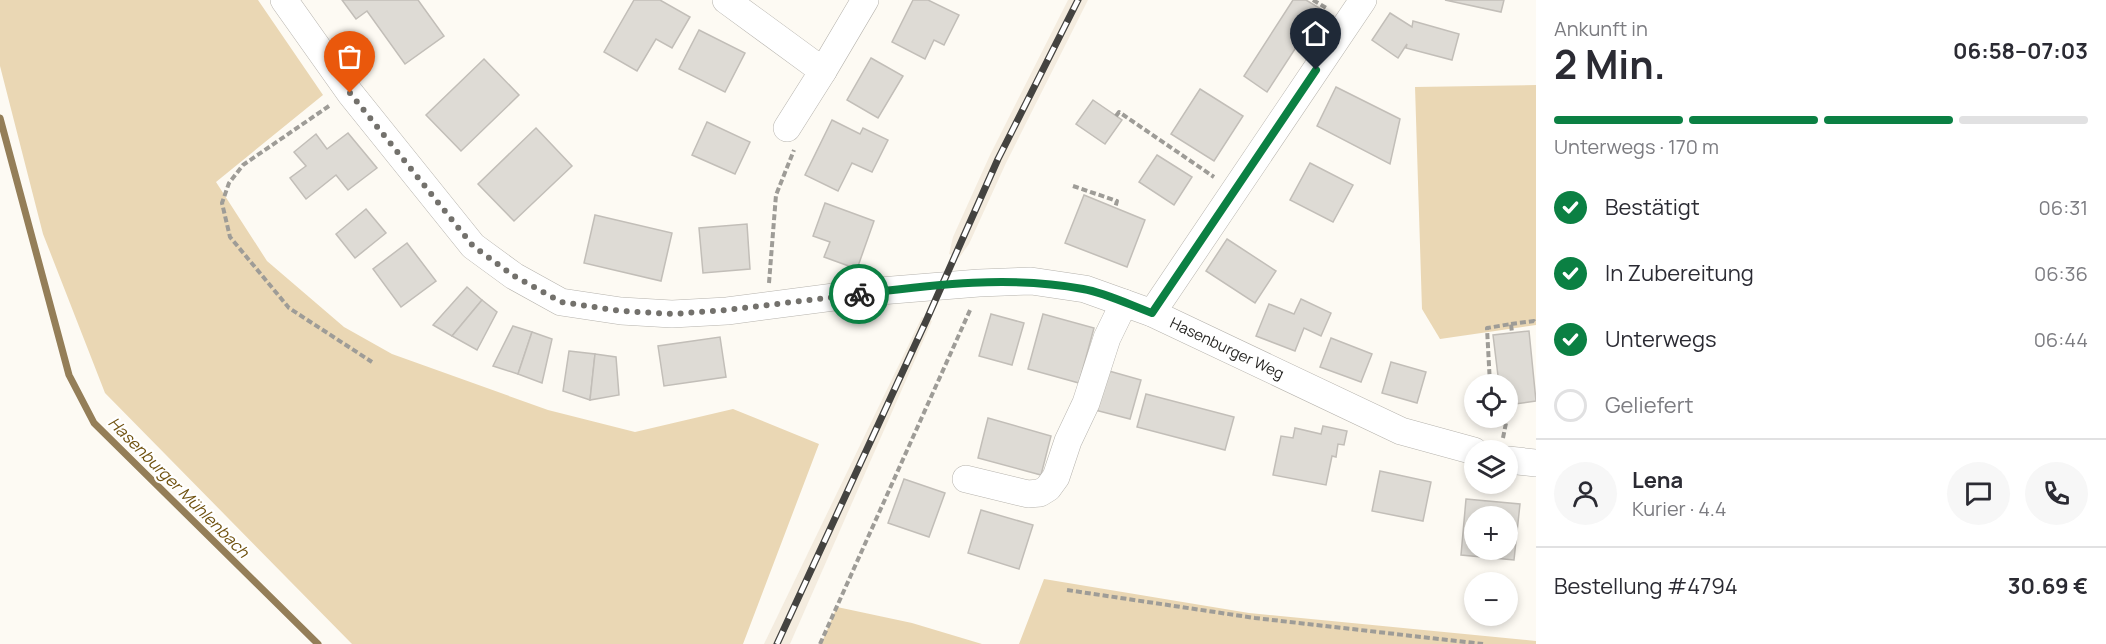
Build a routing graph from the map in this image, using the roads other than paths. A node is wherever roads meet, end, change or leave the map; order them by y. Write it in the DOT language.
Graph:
graph roads {
  1 [pos="284,0"];
  2 [pos="726,0"];
  3 [pos="865,0"];
  4 [pos="1363,0"];
  5 [pos="823,71"];
  6 [pos="787,128"];
  7 [pos="1124,303"];
  8 [pos="1152,313"];
  9 [pos="1464,448"];
  10 [pos="1518,455"];
  11 [pos="1536,463"];
  12 [pos="966,479"];
  1 -- 7 [label="street, Hasenburger Weg"];
  2 -- 5 [label="street"];
  3 -- 5 [label="street"];
  4 -- 8 [label="street"];
  5 -- 6 [label="street"];
  7 -- 8 [label="street, Hasenburger Weg"];
  7 -- 12 [label="street"];
  8 -- 9 [label="street, Hasenburger Weg"];
  10 -- 11 [label="street"];
}
